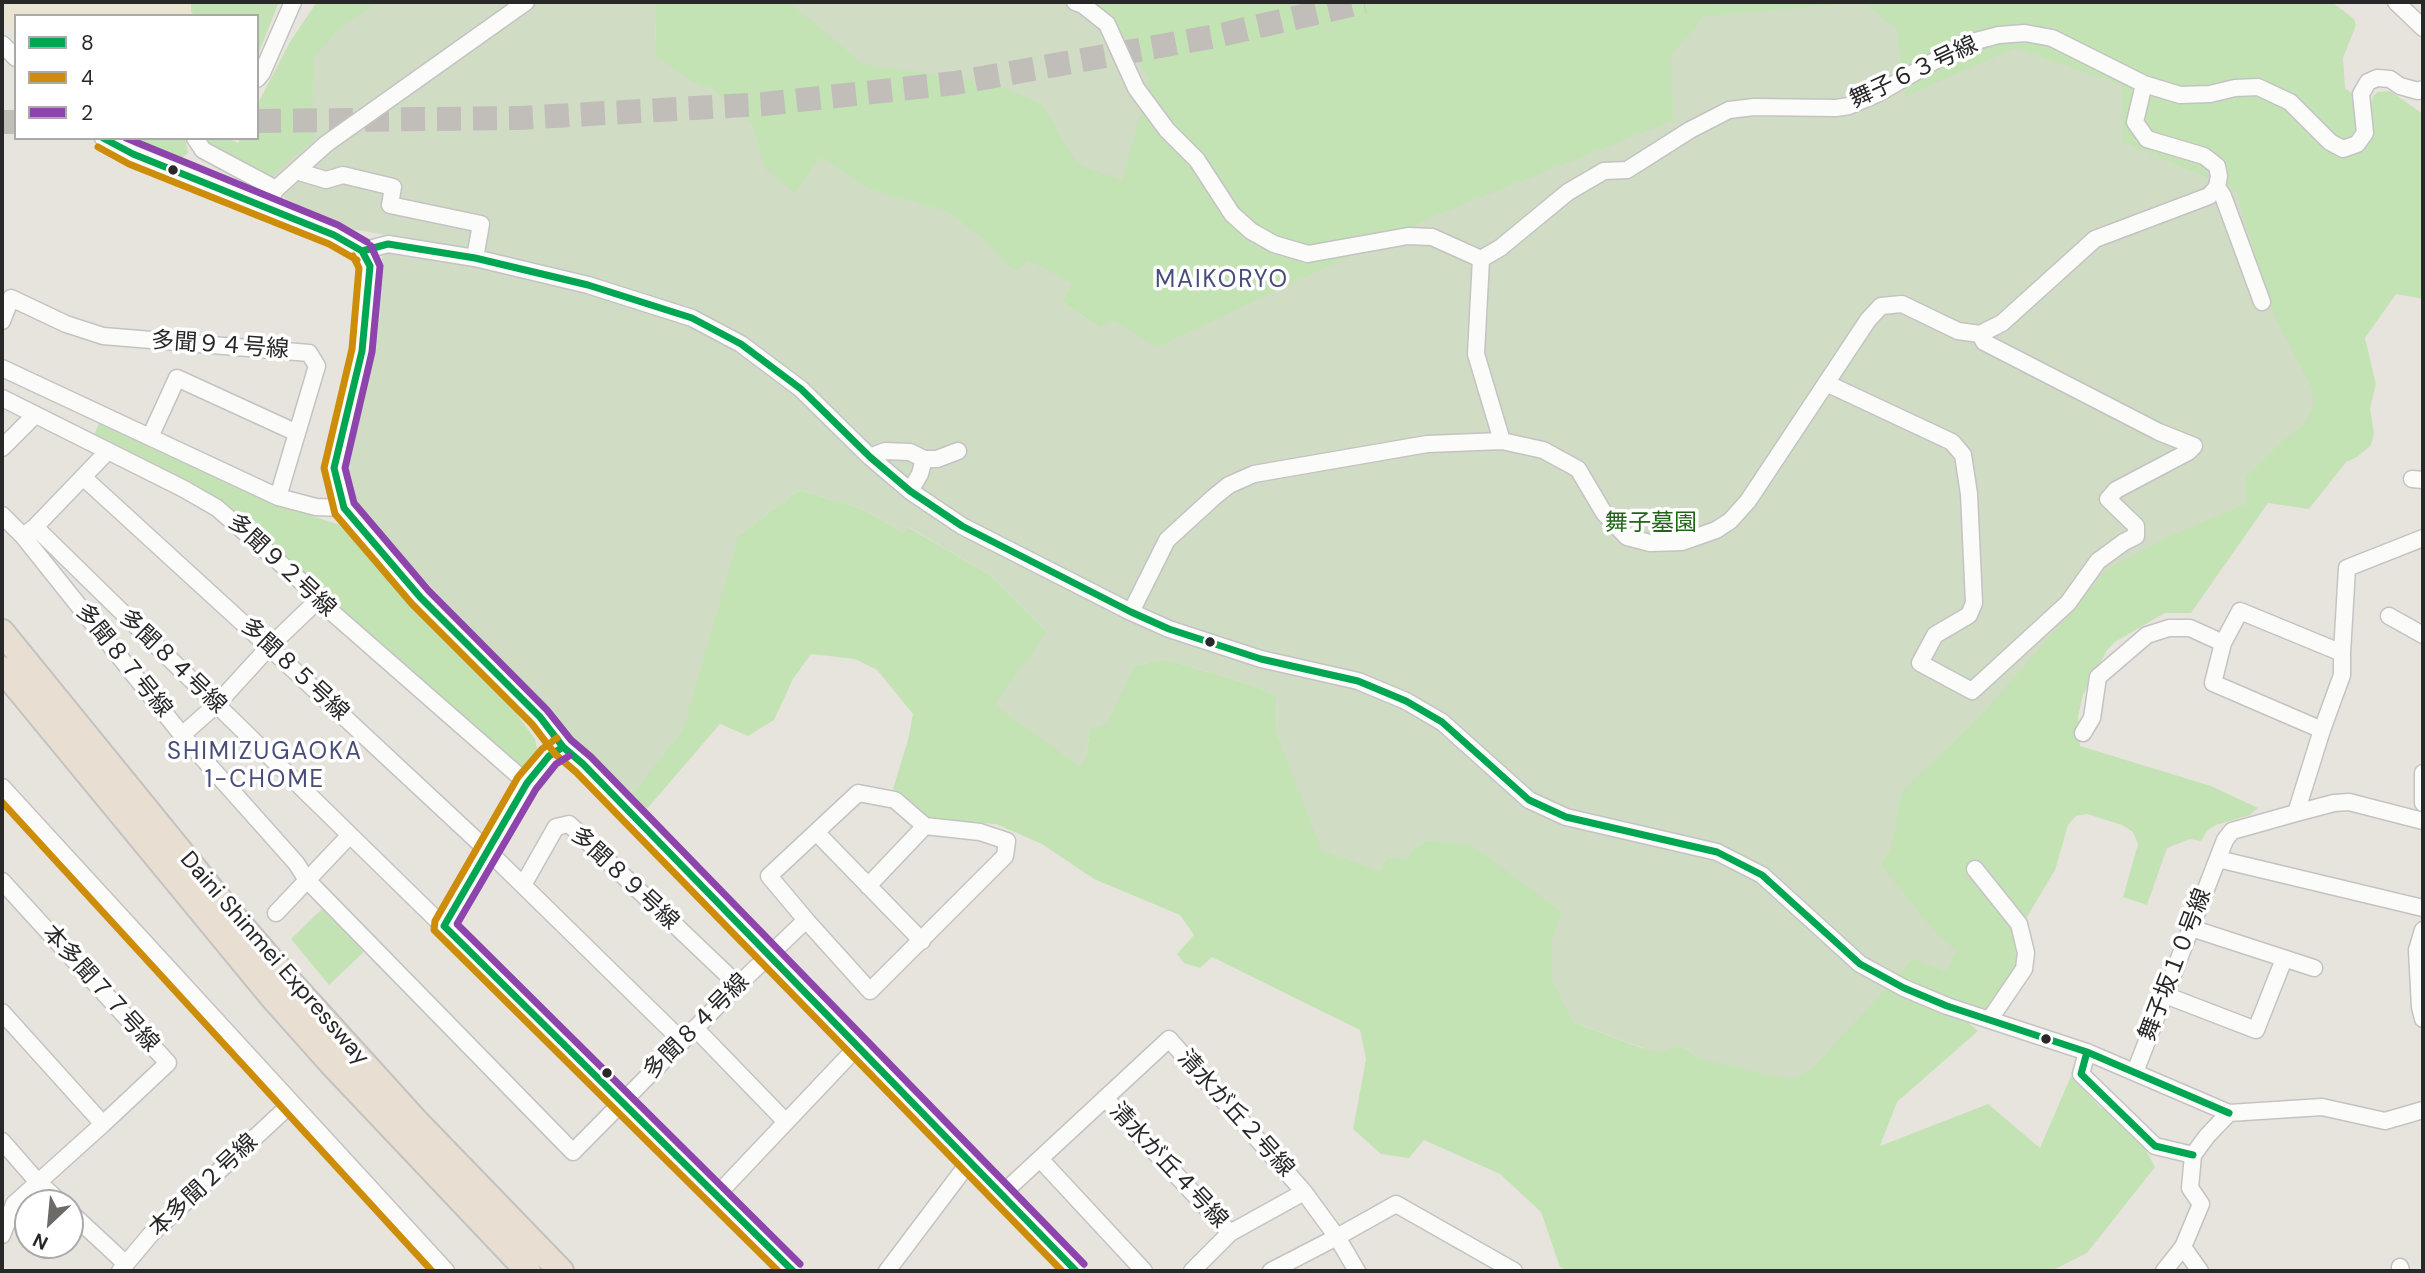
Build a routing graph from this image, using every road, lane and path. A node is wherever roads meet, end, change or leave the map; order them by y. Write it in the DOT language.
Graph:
graph roads {
  1 [pos="293,2"];
  2 [pos="526,2"];
  3 [pos="1075,2"];
  4 [pos="2396,2"];
  5 [pos="2423,28"];
  6 [pos="259,77"];
  7 [pos="2144,84"];
  8 [pos="2423,89"];
  9 [pos="107,140"];
  10 [pos="196,140"];
  11 [pos="296,171"];
  12 [pos="2217,187"];
  13 [pos="276,189"];
  14 [pos="265,208"];
  15 [pos="362,251"];
  16 [pos="475,258"];
  17 [pos="1481,260"];
  18 [pos="2262,302"];
  19 [pos="2,321"];
  20 [pos="1980,334"];
  21 [pos="2,368"];
  22 [pos="1826,383"];
  23 [pos="2,398"];
  24 [pos="35,415"];
  25 [pos="297,433"];
  26 [pos="149,437"];
  27 [pos="1502,441"];
  28 [pos="2,448"];
  29 [pos="958,451"];
  30 [pos="107,452"];
  31 [pos="870,457"];
  32 [pos="924,459"];
  33 [pos="83,477"];
  34 [pos="910,491"];
  35 [pos="278,497"];
  36 [pos="344,508"];
  37 [pos="2,515"];
  38 [pos="29,532"];
  39 [pos="2423,538"];
  40 [pos="318,600"];
  41 [pos="1131,612"];
  42 [pos="2389,616"];
  43 [pos="2,632"];
  44 [pos="2423,635"];
  45 [pos="2223,643"];
  46 [pos="270,647"];
  47 [pos="2342,653"];
  48 [pos="2,669"];
  49 [pos="216,705"];
  50 [pos="2322,730"];
  51 [pos="2083,733"];
  52 [pos="182,735"];
  53 [pos="563,747"];
  54 [pos="2423,773"];
  55 [pos="527,783"];
  56 [pos="2,787"];
  57 [pos="2423,803"];
  58 [pos="2296,813"];
  59 [pos="2423,821"];
  60 [pos="925,826"];
  61 [pos="816,832"];
  62 [pos="350,835"];
  63 [pos="487,850"];
  64 [pos="2218,859"];
  65 [pos="1975,869"];
  66 [pos="307,880"];
  67 [pos="2,881"];
  68 [pos="523,884"];
  69 [pos="868,886"];
  70 [pos="2423,908"];
  71 [pos="276,913"];
  72 [pos="806,920"];
  73 [pos="444,926"];
  74 [pos="2191,928"];
  75 [pos="2423,930"];
  76 [pos="922,941"];
  77 [pos="769,955"];
  78 [pos="2284,959"];
  79 [pos="2314,968"];
  80 [pos="738,985"];
  81 [pos="2165,995"];
  82 [pos="2,1012"];
  83 [pos="1990,1019"];
  84 [pos="2423,1019"];
  85 [pos="695,1028"];
  86 [pos="682,1041"];
  87 [pos="858,1046"];
  88 [pos="2087,1052"];
  89 [pos="2135,1072"];
  90 [pos="1105,1098"];
  91 [pos="623,1102"];
  92 [pos="291,1104"];
  93 [pos="2423,1110"];
  94 [pos="2229,1113"];
  95 [pos="786,1122"];
  96 [pos="103,1124"];
  97 [pos="2,1141"];
  98 [pos="2193,1155"];
  99 [pos="1040,1159"];
  100 [pos="970,1161"];
  101 [pos="37,1181"];
  102 [pos="46,1189"];
  103 [pos="1304,1192"];
  104 [pos="1002,1194"];
  105 [pos="717,1195"];
  106 [pos="84,1227"];
  107 [pos="1230,1234"];
  108 [pos="2,1235"];
  109 [pos="1337,1237"];
  110 [pos="2183,1247"];
  111 [pos="122,1267"];
  112 [pos="446,1271"];
  113 [pos="528,1271"];
  114 [pos="561,1271"];
  115 [pos="793,1271"];
  116 [pos="887,1271"];
  117 [pos="1076,1271"];
  118 [pos="1144,1271"];
  119 [pos="1192,1271"];
  120 [pos="1271,1271"];
  121 [pos="1357,1271"];
  122 [pos="1514,1271"];
  123 [pos="2164,1271"];
  124 [pos="2200,1271"];
  1 -- 6 [label="street"];
  2 -- 11 [label="street"];
  3 -- 17 [label="street"];
  4 -- 5 [label="street"];
  7 -- 8 [label="street, 舞子６３号線"];
  7 -- 12 [label="street"];
  7 -- 17 [label="street, 舞子６３号線"];
  9 -- 14 [label="street"];
  10 -- 13 [label="street"];
  11 -- 13 [label="street"];
  11 -- 16 [label="street"];
  12 -- 18 [label="street"];
  12 -- 20 [label="street"];
  13 -- 14 [label="street"];
  14 -- 15 [label="street"];
  15 -- 16 [label="street"];
  15 -- 36 [label="street, 多聞８４号線"];
  16 -- 31 [label="street"];
  17 -- 27 [label="street"];
  19 -- 25 [label="street, 多聞９４号線"];
  20 -- 22 [label="street"];
  20 -- 22 [label="street"];
  21 -- 26 [label="street"];
  22 -- 27 [label="street"];
  23 -- 24 [label="street, 多聞９２号線"];
  24 -- 28 [label="street"];
  24 -- 30 [label="street, 多聞９２号線"];
  25 -- 26 [label="street"];
  25 -- 35 [label="street, 多聞９４号線"];
  26 -- 35 [label="street"];
  27 -- 41 [label="street"];
  29 -- 32 [label="street"];
  30 -- 33 [label="street"];
  30 -- 40 [label="street, 多聞９２号線"];
  31 -- 32 [label="street"];
  31 -- 34 [label="street"];
  32 -- 34 [label="street"];
  33 -- 38 [label="street"];
  33 -- 46 [label="street, 多聞８５号線"];
  34 -- 41 [label="street"];
  35 -- 36 [label="street"];
  36 -- 53 [label="street, 多聞８４号線"];
  37 -- 38 [label="street, 多聞８４号線"];
  38 -- 49 [label="street, 多聞８４号線"];
  38 -- 52 [label="street, 多聞８７号線"];
  39 -- 47 [label="street"];
  40 -- 46 [label="street"];
  40 -- 55 [label="street, 多聞９２号線"];
  41 -- 83 [label="street"];
  42 -- 44 [label="street"];
  43 -- 114 [label="highway, Daini Shinmei Expressway"];
  45 -- 47 [label="street"];
  45 -- 50 [label="street"];
  45 -- 51 [label="street"];
  46 -- 49 [label="street"];
  46 -- 63 [label="street, 多聞８５号線"];
  47 -- 50 [label="street"];
  48 -- 113 [label="highway, Daini Shinmei Expressway"];
  49 -- 52 [label="street"];
  49 -- 62 [label="street, 多聞８４号線"];
  50 -- 58 [label="street"];
  52 -- 66 [label="street, 多聞８７号線"];
  53 -- 55 [label="street"];
  53 -- 77 [label="street, 多聞８４号線"];
  54 -- 57 [label="street"];
  55 -- 63 [label="street"];
  56 -- 92 [label="street"];
  58 -- 59 [label="street, 舞子坂１０号線"];
  58 -- 64 [label="street, 舞子坂１０号線"];
  60 -- 61 [label="street"];
  60 -- 69 [label="street"];
  60 -- 76 [label="street"];
  61 -- 69 [label="street"];
  61 -- 72 [label="street"];
  62 -- 66 [label="street"];
  62 -- 73 [label="street, 多聞８４号線"];
  63 -- 68 [label="street, 多聞８５号線"];
  63 -- 73 [label="street"];
  64 -- 70 [label="street, 舞子坂１０号線"];
  64 -- 74 [label="street, 舞子坂１０号線"];
  65 -- 83 [label="street"];
  66 -- 71 [label="street"];
  66 -- 91 [label="street, 多聞８７号線"];
  67 -- 96 [label="street, 本多聞７７号線"];
  68 -- 80 [label="street, 多聞８９号線"];
  68 -- 86 [label="street, 多聞８５号線"];
  69 -- 76 [label="street"];
  72 -- 76 [label="street"];
  72 -- 77 [label="street"];
  73 -- 91 [label="street, 多聞８４号線"];
  74 -- 78 [label="street"];
  74 -- 81 [label="street, 舞子坂１０号線"];
  75 -- 84 [label="street"];
  77 -- 80 [label="street, 多聞８４号線"];
  77 -- 87 [label="street"];
  78 -- 79 [label="street"];
  78 -- 81 [label="street"];
  80 -- 85 [label="street, 多聞８４号線"];
  81 -- 89 [label="street, 舞子坂１０号線"];
  82 -- 96 [label="street"];
  83 -- 88 [label="street"];
  85 -- 86 [label="street, 多聞８４号線"];
  85 -- 95 [label="street"];
  86 -- 91 [label="street, 多聞８４号線"];
  87 -- 95 [label="street"];
  87 -- 100 [label="street"];
  88 -- 89 [label="street"];
  88 -- 98 [label="street"];
  89 -- 94 [label="street"];
  90 -- 99 [label="street, 清水が丘２号線"];
  90 -- 103 [label="street, 清水が丘２号線"];
  90 -- 107 [label="street, 清水が丘４号線"];
  91 -- 105 [label="street"];
  92 -- 111 [label="street, 本多聞２号線"];
  92 -- 112 [label="street"];
  93 -- 94 [label="street"];
  94 -- 98 [label="street"];
  95 -- 105 [label="street"];
  96 -- 101 [label="street, 本多聞７７号線"];
  97 -- 101 [label="street"];
  98 -- 110 [label="street"];
  99 -- 104 [label="street, 清水が丘２号線"];
  99 -- 118 [label="street"];
  100 -- 104 [label="street"];
  100 -- 116 [label="street"];
  101 -- 102 [label="street"];
  101 -- 108 [label="street, 本多聞７７号線"];
  103 -- 107 [label="street"];
  103 -- 109 [label="street, 清水が丘２号線"];
  104 -- 117 [label="street"];
  105 -- 115 [label="street"];
  106 -- 111 [label="street"];
  107 -- 119 [label="street"];
  109 -- 120 [label="street"];
  109 -- 121 [label="street, 清水が丘２号線"];
  109 -- 122 [label="street"];
  110 -- 123 [label="street"];
  110 -- 124 [label="street"];
}
